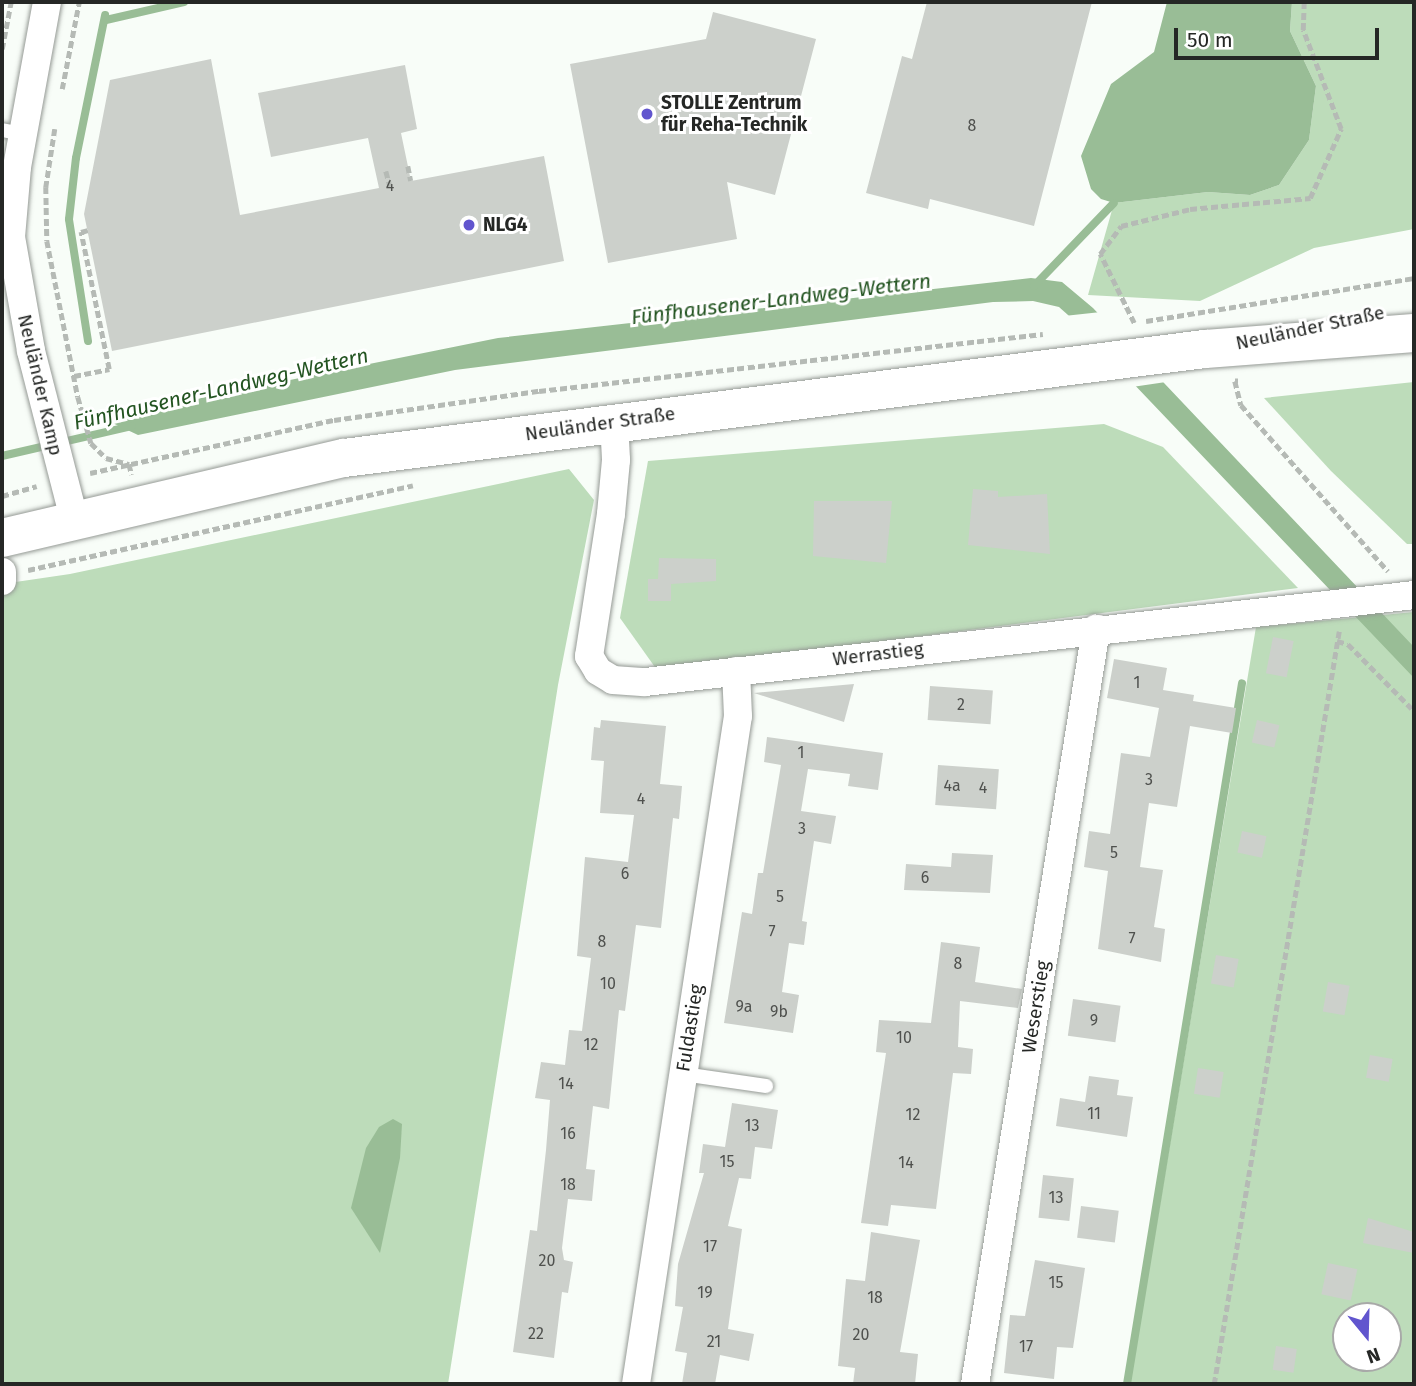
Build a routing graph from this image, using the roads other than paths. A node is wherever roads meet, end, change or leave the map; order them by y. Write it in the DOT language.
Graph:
graph roads {
  1 [pos="47,2"];
  2 [pos="12,132"];
  3 [pos="1414,306"];
  4 [pos="1414,333"];
  5 [pos="1205,349"];
  6 [pos="614,421"];
  7 [pos="74,518"];
  8 [pos="2,538"];
  9 [pos="1405,596"];
  10 [pos="1096,629"];
  11 [pos="736,671"];
  12 [pos="683,1074"];
  13 [pos="766,1086"];
  14 [pos="636,1384"];
  15 [pos="975,1384"];
  1 -- 2 [label="street, Neuländer Kamp"];
  2 -- 7 [label="street, Neuländer Kamp"];
  3 -- 5 [label="main road, Neuländer Straße"];
  4 -- 5 [label="main road, Neuländer Straße"];
  5 -- 6 [label="main road, Neuländer Straße"];
  6 -- 7 [label="main road, Neuländer Straße"];
  6 -- 11 [label="street, Werrastieg"];
  7 -- 8 [label="main road, Neuländer Straße"];
  9 -- 10 [label="street, Werrastieg"];
  10 -- 11 [label="street, Werrastieg"];
  10 -- 15 [label="street, Weserstieg"];
  11 -- 12 [label="street, Fuldastieg"];
  12 -- 13 [label="lane"];
  12 -- 14 [label="street, Fuldastieg"];
}
